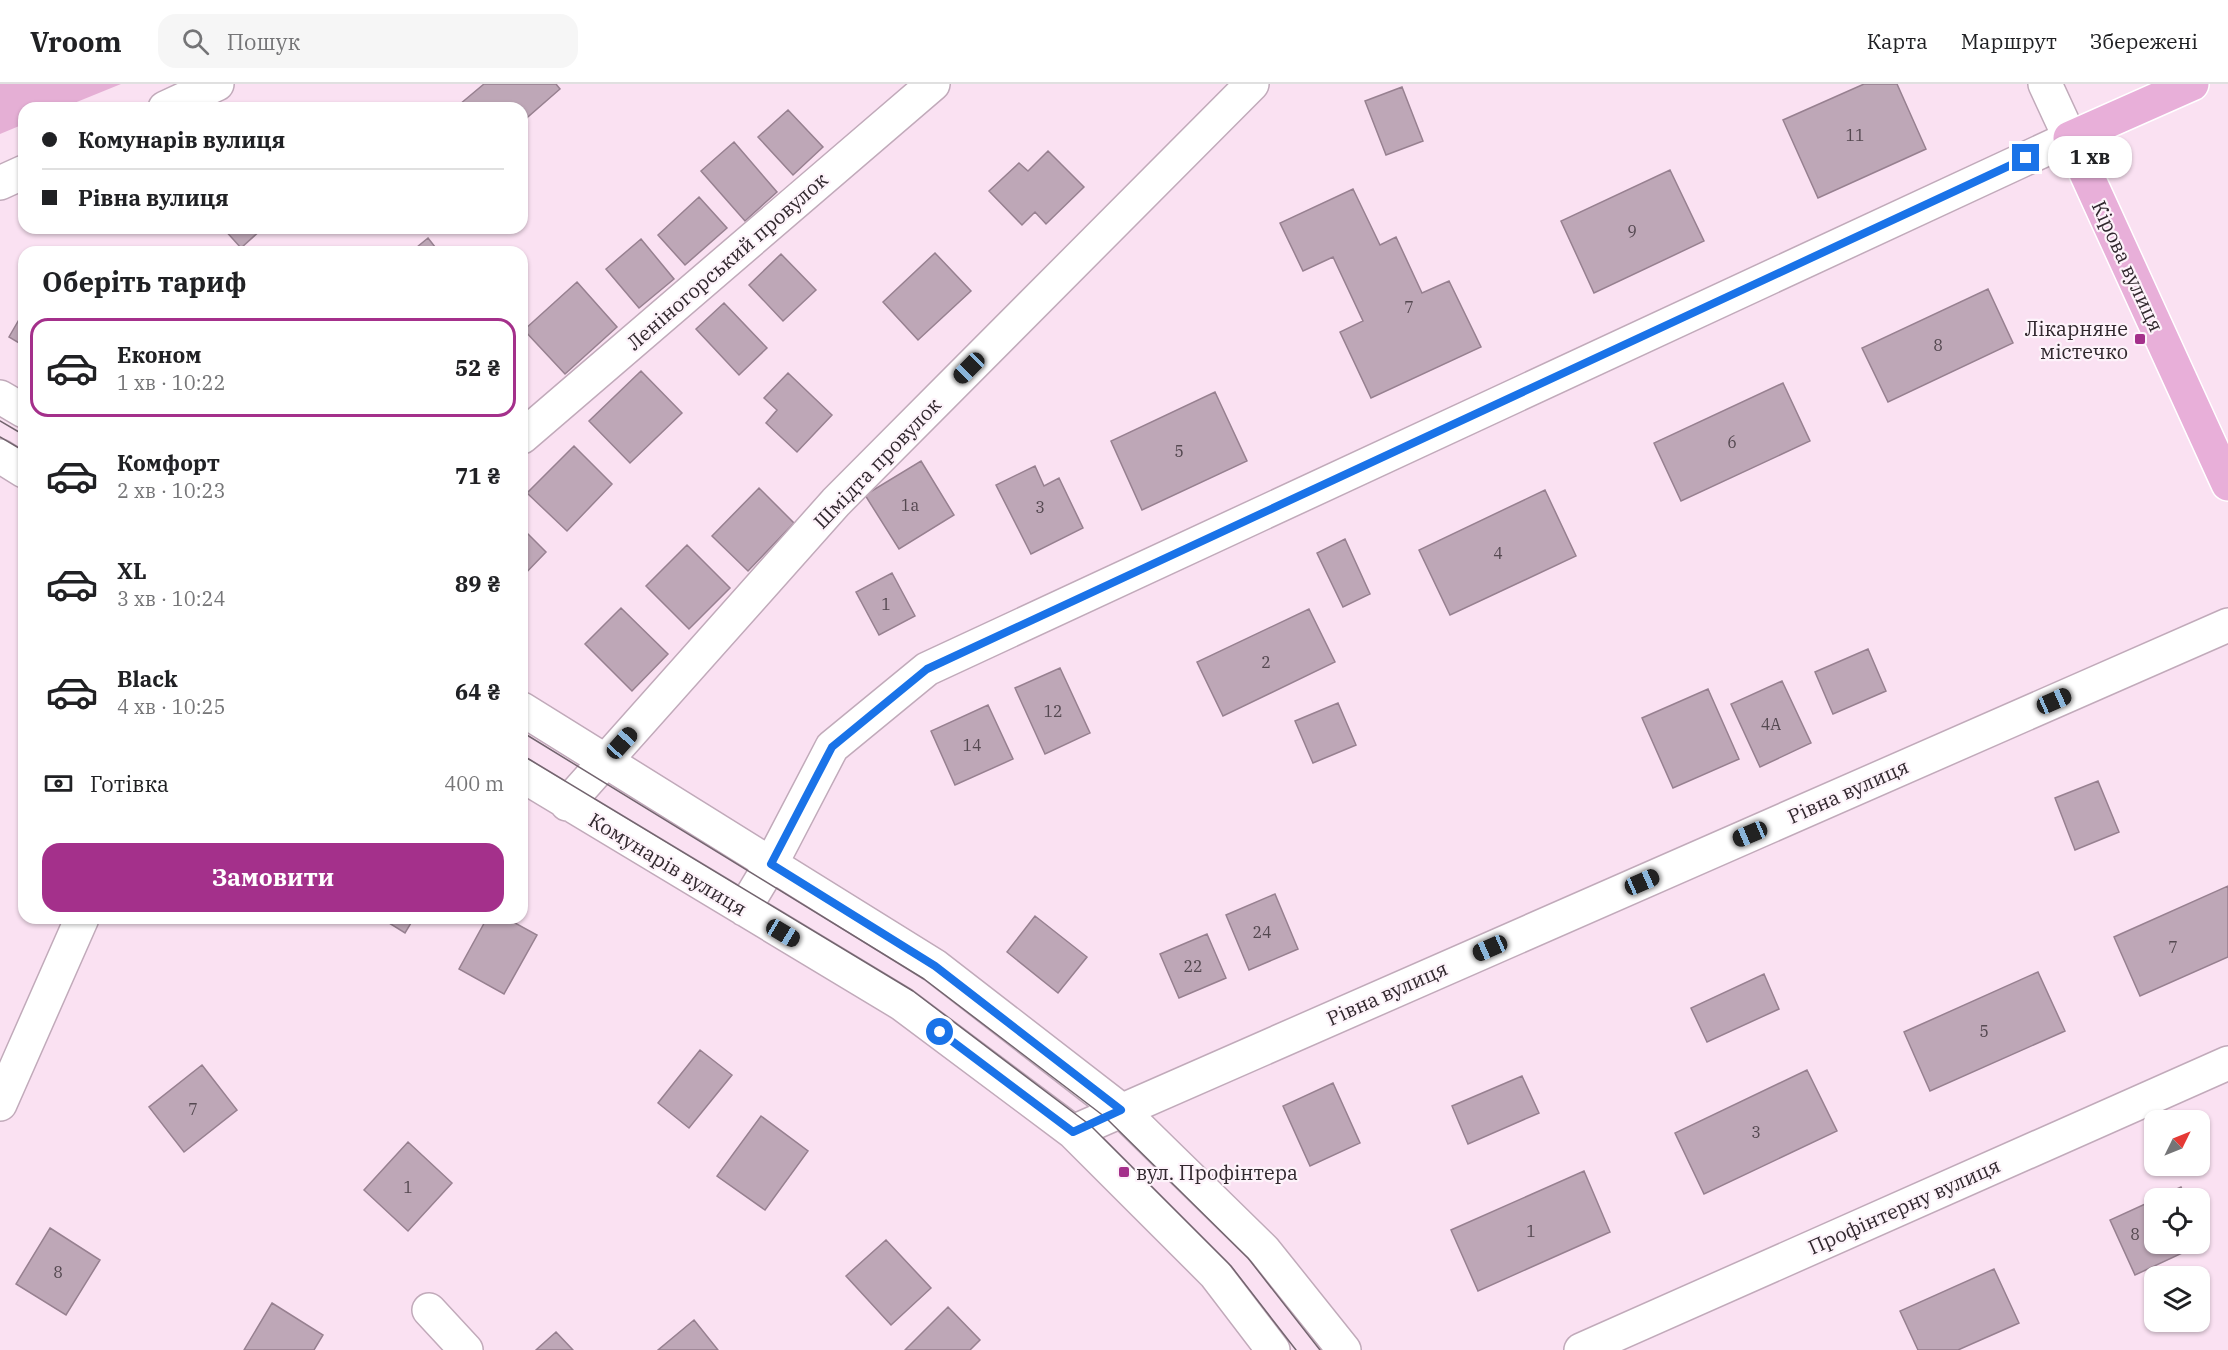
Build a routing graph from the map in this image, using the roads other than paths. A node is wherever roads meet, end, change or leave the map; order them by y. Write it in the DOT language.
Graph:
graph roads {
  1 [pos="217,84"];
  2 [pos="933,84"];
  3 [pos="1252,84"];
  4 [pos="2045,84"];
  5 [pos="2192,84"];
  6 [pos="178,102"];
  7 [pos="2070,138"];
  8 [pos="18,175"];
  9 [pos="0,183"];
  10 [pos="0,397"];
  11 [pos="18,408"];
  12 [pos="528,432"];
  13 [pos="0,456"];
  14 [pos="18,467"];
  15 [pos="2228,484"];
  16 [pos="2228,625"];
  17 [pos="528,713"];
  18 [pos="606,760"];
  19 [pos="528,779"];
  20 [pos="567,804"];
  21 [pos="771,864"];
  22 [pos="744,909"];
  23 [pos="79,924"];
  24 [pos="2228,1063"];
  25 [pos="0,1104"];
  26 [pos="1121,1110"];
  27 [pos="1073,1132"];
  28 [pos="429,1310"];
  29 [pos="466,1350"];
  30 [pos="1273,1350"];
  31 [pos="1344,1350"];
  32 [pos="1581,1350"];
  1 -- 6 [label="street"];
  2 -- 12 [label="street, Леніногорський провулок"];
  3 -- 18 [label="street, Шмідта провулок"];
  4 -- 7 [label="street"];
  5 -- 7 [label="main road"];
  7 -- 15 [label="main road, Кірова вулиця"];
  7 -- 21 [label="street"];
  8 -- 9 [label="street"];
  10 -- 11 [label="street"];
  13 -- 14 [label="street"];
  16 -- 26 [label="street, Рівна вулиця"];
  17 -- 18 [label="street"];
  18 -- 20 [label="street, Шмідта провулок"];
  18 -- 21 [label="street"];
  19 -- 20 [label="street, Комунарів вулиця"];
  20 -- 22 [label="street, Комунарів вулиця"];
  21 -- 22 [label="street"];
  21 -- 26 [label="street"];
  22 -- 27 [label="street, Комунарів вулиця"];
  23 -- 25 [label="street"];
  24 -- 32 [label="street, Профінтерну вулиця"];
  26 -- 27 [label="street, Рівна вулиця"];
  26 -- 31 [label="street"];
  27 -- 30 [label="street, Комунарів вулиця"];
  28 -- 29 [label="street"];
}
